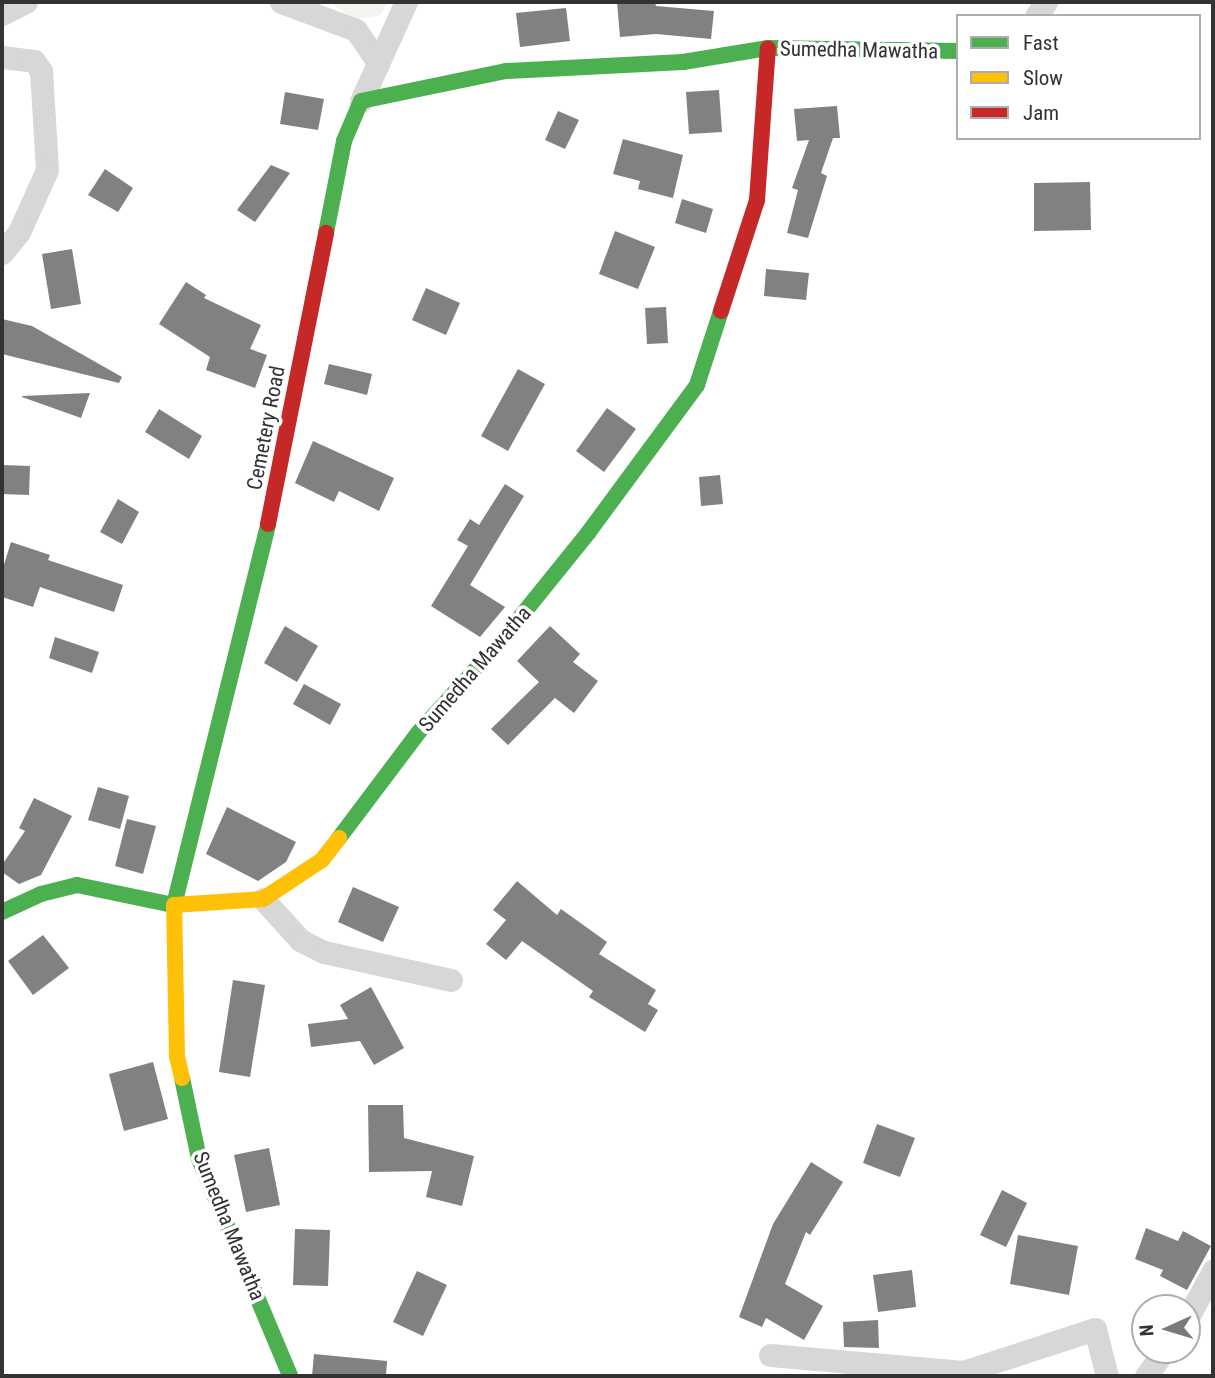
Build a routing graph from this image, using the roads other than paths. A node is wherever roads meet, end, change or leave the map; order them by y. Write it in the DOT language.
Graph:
graph roads {
  1 [pos="26,2"];
  2 [pos="281,2"];
  3 [pos="406,2"];
  4 [pos="2,14"];
  5 [pos="768,48"];
  6 [pos="956,51"];
  7 [pos="2,57"];
  8 [pos="377,63"];
  9 [pos="360,101"];
  10 [pos="2,253"];
  11 [pos="263,899"];
  12 [pos="174,905"];
  13 [pos="2,912"];
  14 [pos="451,980"];
  15 [pos="1213,1270"];
  16 [pos="1200,1294"];
  17 [pos="769,1355"];
  18 [pos="290,1376"];
  19 [pos="1108,1376"];
  1 -- 4 [label="street"];
  2 -- 8 [label="street"];
  3 -- 8 [label="street"];
  5 -- 6 [label="street, Sumedha Mawatha"];
  5 -- 9 [label="street"];
  5 -- 11 [label="street, Sumedha Mawatha"];
  7 -- 10 [label="street"];
  8 -- 9 [label="street"];
  9 -- 12 [label="street, Cemetery Road"];
  11 -- 12 [label="street, Sumedha Mawatha"];
  11 -- 14 [label="street"];
  12 -- 13 [label="street"];
  12 -- 18 [label="street, Sumedha Mawatha"];
  15 -- 16 [label="street"];
  17 -- 19 [label="street"];
}
